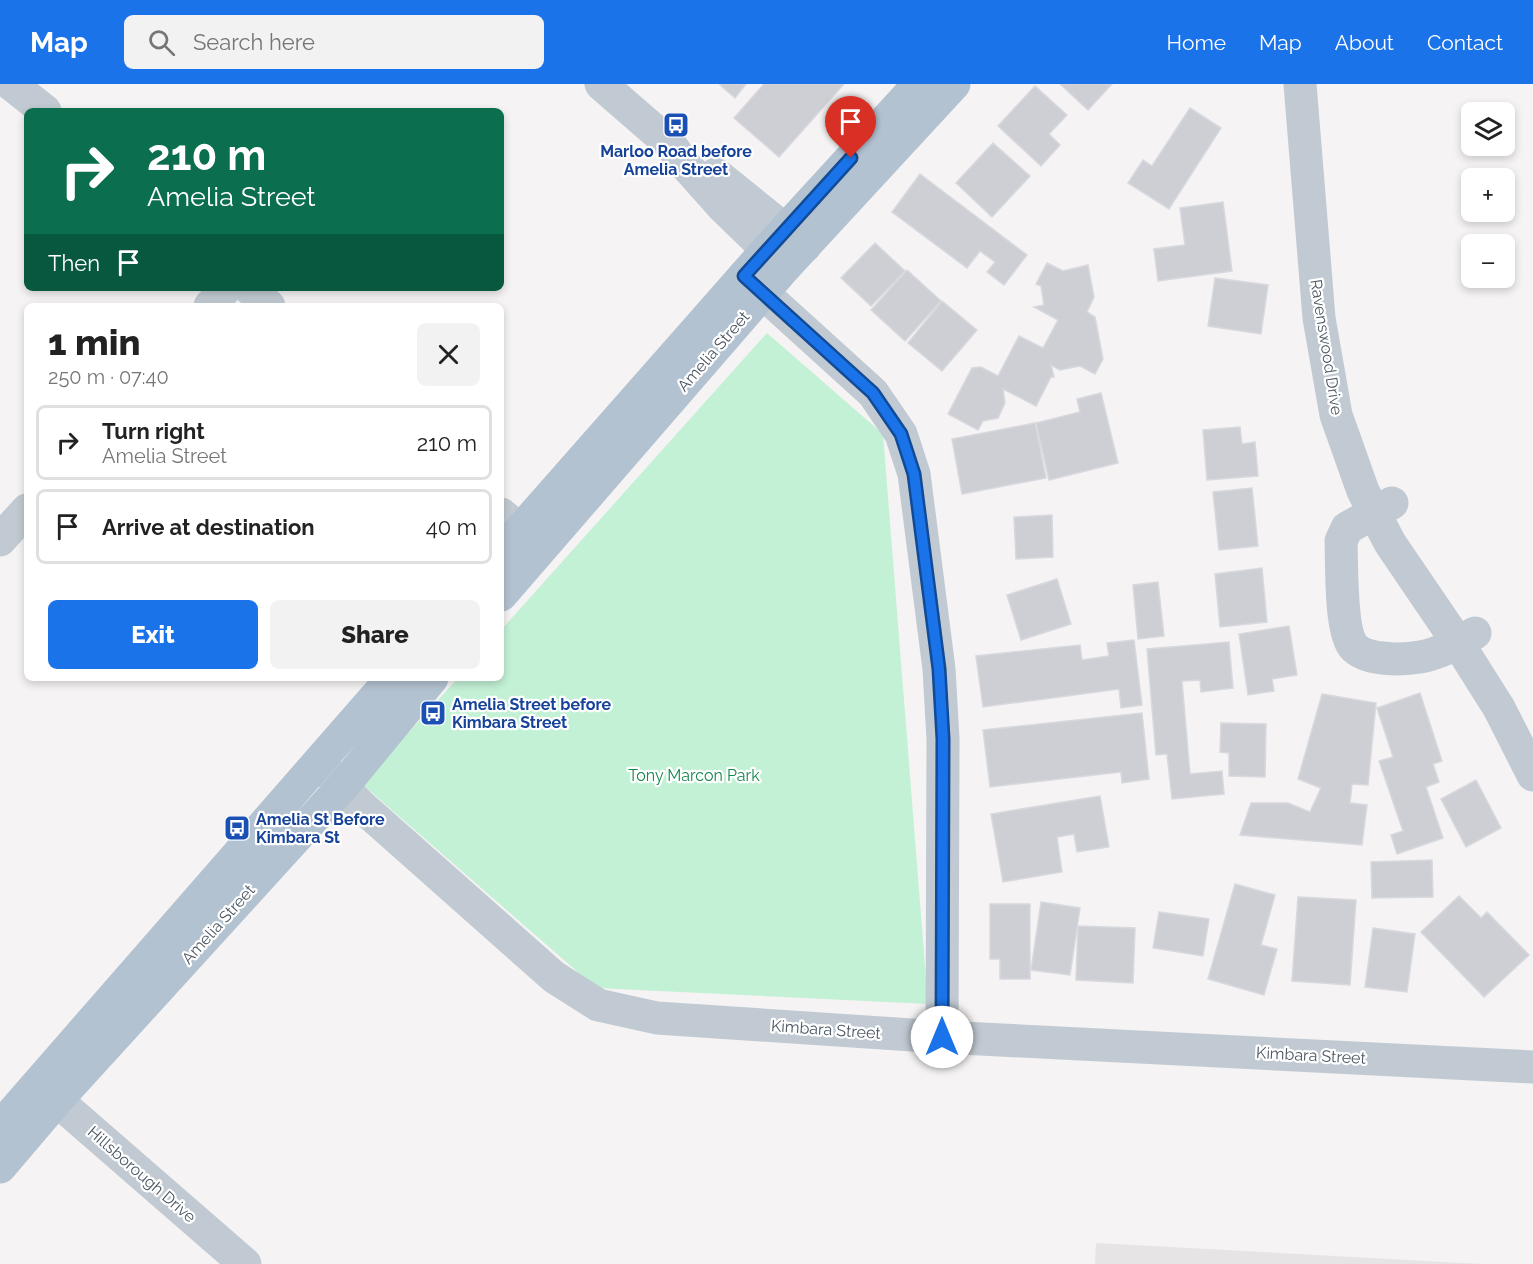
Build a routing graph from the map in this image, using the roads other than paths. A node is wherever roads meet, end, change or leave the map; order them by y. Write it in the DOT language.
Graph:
graph roads {
  1 [pos="11,84"];
  2 [pos="601,84"];
  3 [pos="919,84"];
  4 [pos="954,84"];
  5 [pos="1300,84"];
  6 [pos="1319,84"];
  7 [pos="41,108"];
  8 [pos="786,248"];
  9 [pos="754,284"];
  10 [pos="223,291"];
  11 [pos="252,291"];
  12 [pos="213,303"];
  13 [pos="266,303"];
  14 [pos="1383,508"];
  15 [pos="24,513"];
  16 [pos="516,536"];
  17 [pos="0,540"];
  18 [pos="504,583"];
  19 [pos="1466,638"];
  20 [pos="389,681"];
  21 [pos="430,681"];
  22 [pos="1530,750"];
  23 [pos="319,763"];
  24 [pos="343,786"];
  25 [pos="942,1037"];
  26 [pos="1533,1067"];
  27 [pos="48,1092"];
  28 [pos="4,1146"];
  29 [pos="245,1264"];
  1 -- 7 [label="street"];
  2 -- 8 [label="street"];
  3 -- 8 [label="main road, Amelia Street"];
  4 -- 8 [label="main road, Amelia Street"];
  5 -- 14 [label="street, Ravenswood Drive"];
  6 -- 14 [label="street, Ravenswood Drive"];
  8 -- 9 [label="main road, Amelia Street"];
  9 -- 16 [label="main road, Amelia Street"];
  9 -- 25 [label="street"];
  10 -- 12 [label="street"];
  11 -- 13 [label="street"];
  14 -- 19 [label="street, Ravenswood Drive"];
  14 -- 19 [label="street"];
  15 -- 17 [label="street"];
  16 -- 18 [label="main road, Amelia Street"];
  19 -- 22 [label="street, Ravenswood Drive"];
  20 -- 23 [label="main road, Amelia Street"];
  21 -- 24 [label="main road, Amelia Street"];
  23 -- 24 [label="street, Kimbara Street"];
  23 -- 27 [label="main road, Amelia Street"];
  24 -- 25 [label="street, Kimbara Street"];
  24 -- 27 [label="main road, Amelia Street"];
  25 -- 26 [label="street, Kimbara Street"];
  27 -- 28 [label="main road, Amelia Street"];
  27 -- 29 [label="street, Hillsborough Drive"];
}
